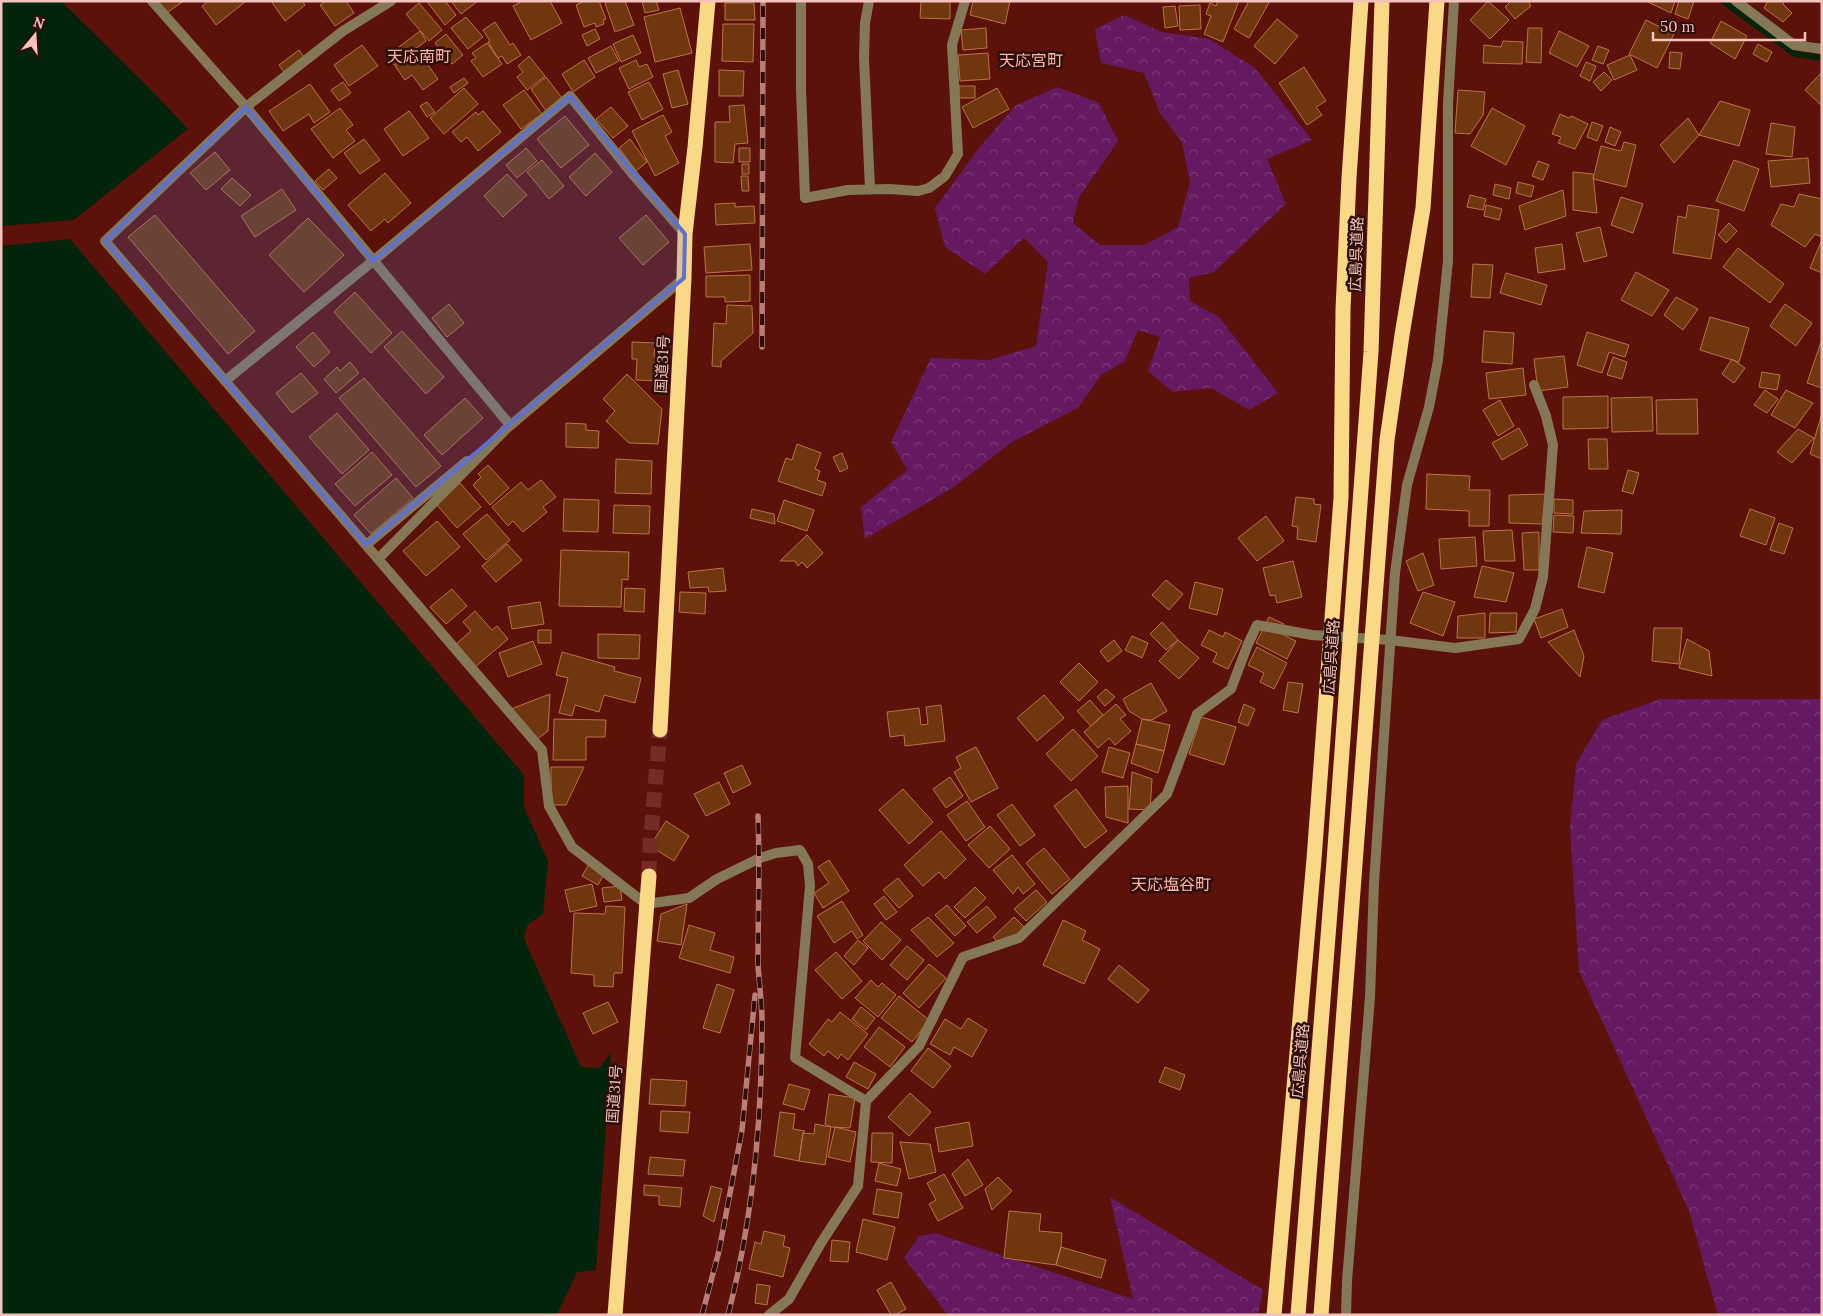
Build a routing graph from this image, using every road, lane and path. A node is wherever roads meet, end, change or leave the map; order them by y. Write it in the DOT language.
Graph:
graph roads {
  1 [pos="152,1"];
  2 [pos="391,1"];
  3 [pos="708,1"];
  4 [pos="801,1"];
  5 [pos="869,1"];
  6 [pos="965,1"];
  7 [pos="1360,1"];
  8 [pos="1437,1"];
  9 [pos="1454,1"];
  10 [pos="1736,1"];
  11 [pos="1381,6"];
  12 [pos="1822,49"];
  13 [pos="246,106"];
  14 [pos="870,189"];
  15 [pos="685,234"];
  16 [pos="373,261"];
  17 [pos="684,278"];
  18 [pos="225,381"];
  19 [pos="1534,385"];
  20 [pos="510,426"];
  21 [pos="366,545"];
  22 [pos="382,555"];
  23 [pos="1390,640"];
  24 [pos="660,730"];
  25 [pos="649,876"];
  26 [pos="646,904"];
  27 [pos="866,1101"];
  28 [pos="615,1315"];
  29 [pos="769,1315"];
  30 [pos="1274,1315"];
  31 [pos="1298,1315"];
  32 [pos="1321,1315"];
  33 [pos="1346,1315"];
  1 -- 13 [label="street"];
  2 -- 13 [label="street"];
  3 -- 15 [label="highway, 国道31号"];
  4 -- 14 [label="street"];
  5 -- 14 [label="street"];
  6 -- 14 [label="street"];
  7 -- 30 [label="highway"];
  8 -- 32 [label="highway"];
  9 -- 23 [label="street"];
  10 -- 12 [label="street"];
  11 -- 31 [label="highway, 広島呉道路"];
  13 -- 16 [label="street"];
  13 -- 18 [label="street"];
  15 -- 16 [label="street"];
  15 -- 17 [label="highway, 国道31号"];
  16 -- 18 [label="street"];
  16 -- 20 [label="street"];
  17 -- 20 [label="street"];
  17 -- 24 [label="highway, 国道31号"];
  18 -- 21 [label="street"];
  19 -- 23 [label="street"];
  20 -- 21 [label="street"];
  20 -- 22 [label="street"];
  21 -- 26 [label="street"];
  23 -- 27 [label="street"];
  23 -- 33 [label="street"];
  25 -- 26 [label="highway, 国道31号"];
  26 -- 27 [label="street"];
  26 -- 28 [label="highway, 国道31号"];
  27 -- 29 [label="street"];
}
